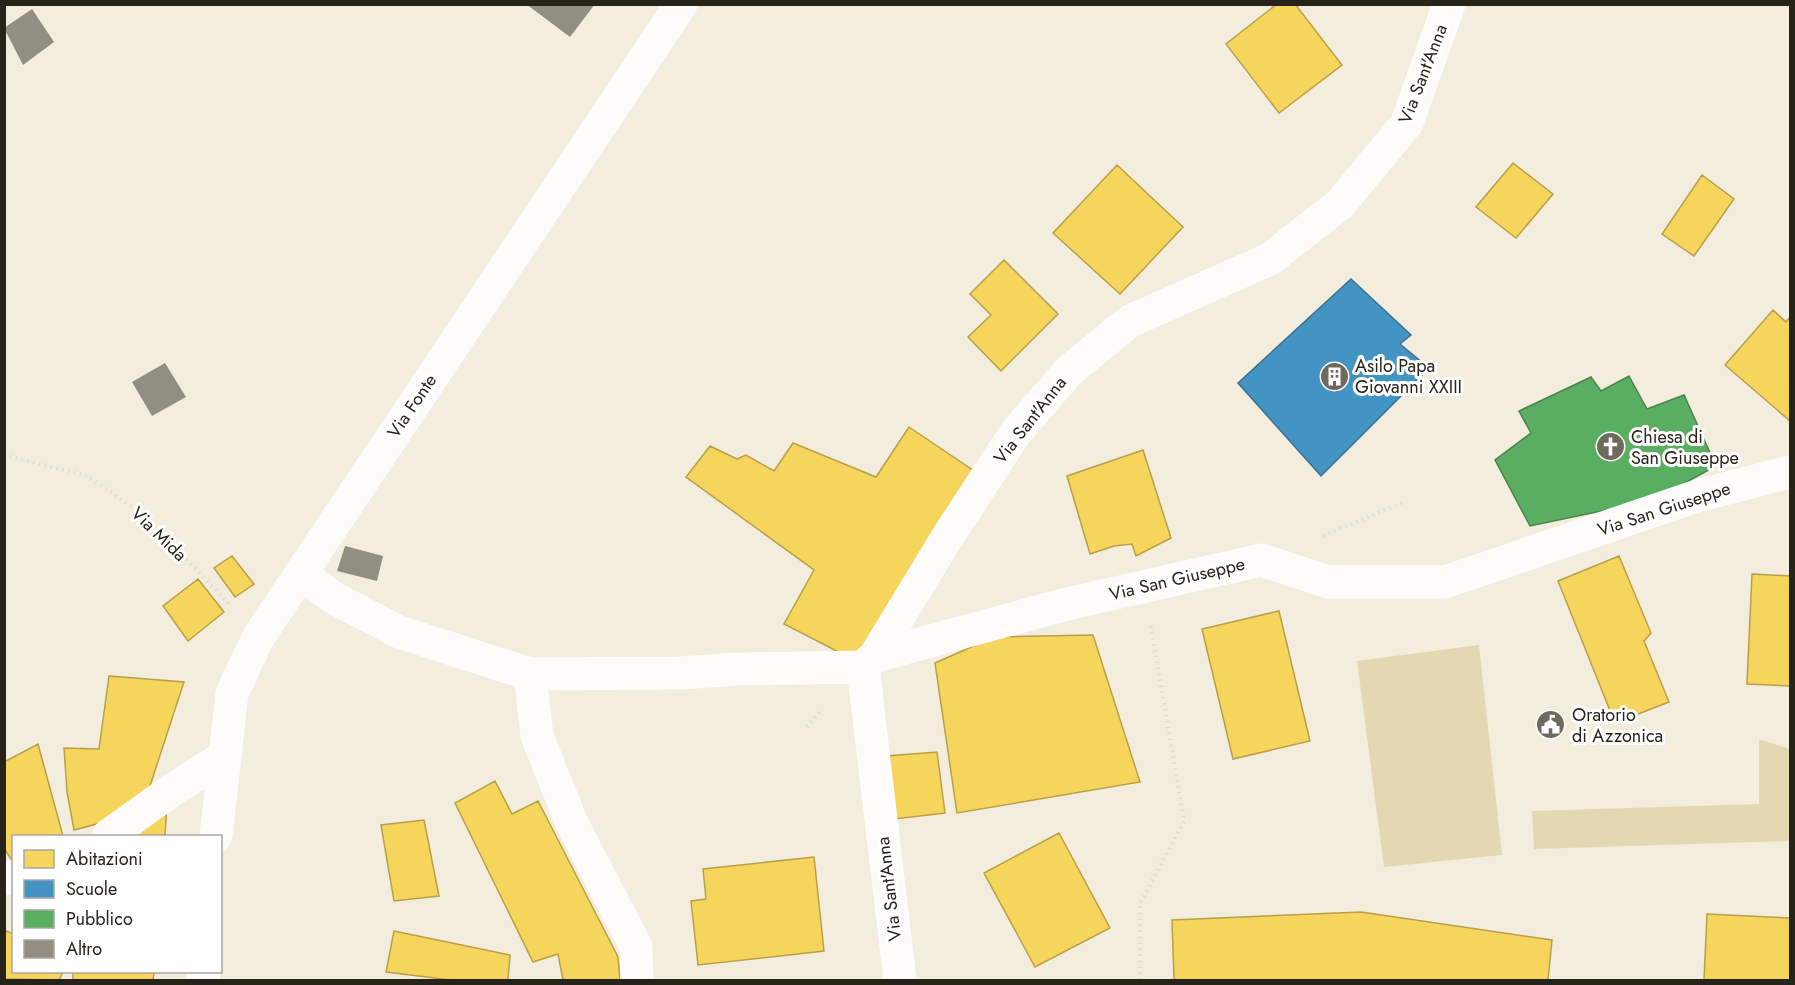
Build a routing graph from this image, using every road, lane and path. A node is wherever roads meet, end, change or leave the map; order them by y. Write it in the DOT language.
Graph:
graph roads {
  1 [pos="681,4"];
  2 [pos="1449,4"];
  3 [pos="4,455"];
  4 [pos="1791,472"];
  5 [pos="1404,502"];
  6 [pos="1261,560"];
  7 [pos="301,573"];
  8 [pos="1144,586"];
  9 [pos="259,636"];
  10 [pos="869,662"];
  11 [pos="530,674"];
  12 [pos="224,757"];
  13 [pos="111,835"];
  14 [pos="216,835"];
  15 [pos="638,981"];
  16 [pos="900,981"];
  17 [pos="1140,981"];
  1 -- 7 [label="street, Via Fonte"];
  2 -- 10 [label="street, Via Sant'Anna"];
  3 -- 9 [label="path, Via Mida"];
  4 -- 6 [label="street, Via San Giuseppe"];
  5 -- 6 [label="path"];
  6 -- 8 [label="street, Via San Giuseppe"];
  7 -- 9 [label="street, Via Fonte"];
  7 -- 11 [label="street, Via San Giuseppe"];
  8 -- 10 [label="street, Via San Giuseppe"];
  8 -- 17 [label="path"];
  9 -- 12 [label="street, Via Fonte"];
  10 -- 11 [label="street, Via San Giuseppe"];
  10 -- 16 [label="street, Via Sant'Anna"];
  11 -- 15 [label="street"];
  12 -- 13 [label="street"];
  12 -- 14 [label="street, Via Fonte"];
}
